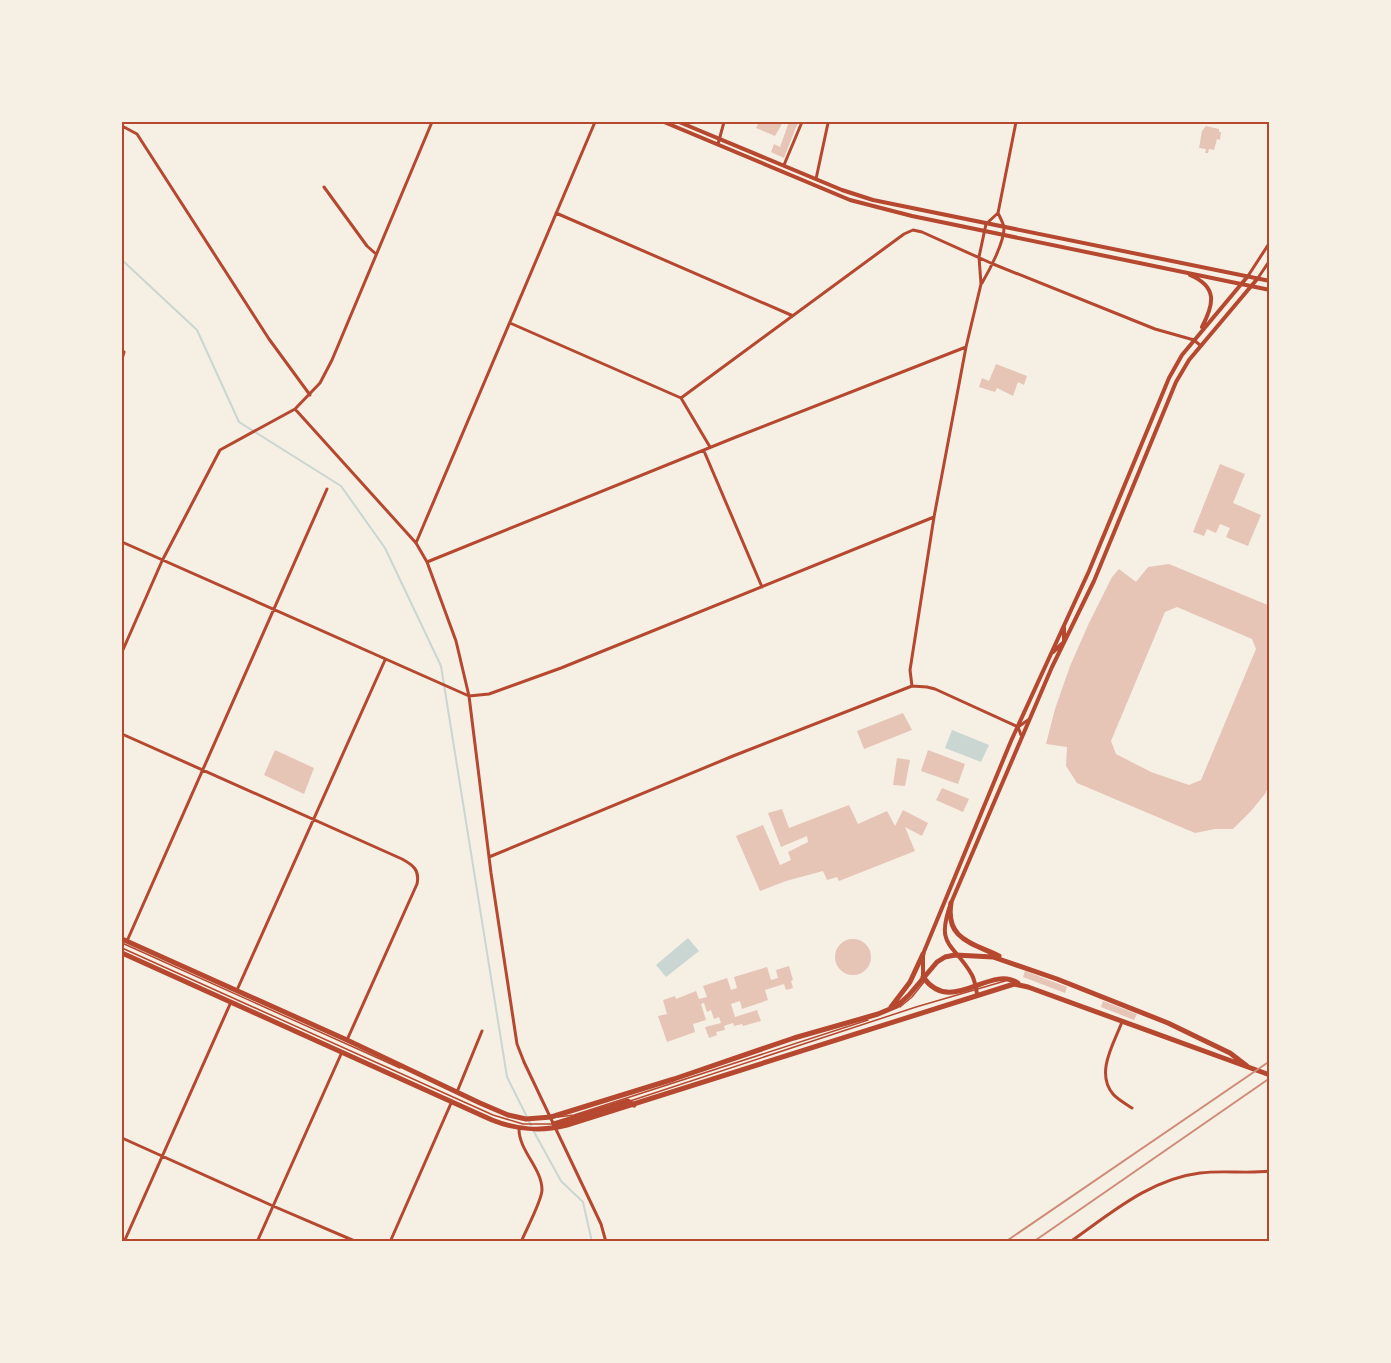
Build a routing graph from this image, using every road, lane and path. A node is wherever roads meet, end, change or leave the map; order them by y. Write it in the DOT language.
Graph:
graph roads {
  1 [pos="432,122"];
  2 [pos="595,122"];
  3 [pos="664,122"];
  4 [pos="679,122"];
  5 [pos="724,122"];
  6 [pos="802,122"];
  7 [pos="1016,122"];
  8 [pos="828,123"];
  9 [pos="122,126"];
  10 [pos="721,138"];
  11 [pos="718,144"];
  12 [pos="784,165"];
  13 [pos="816,179"];
  14 [pos="324,187"];
  15 [pos="556,213"];
  16 [pos="998,213"];
  17 [pos="986,224"];
  18 [pos="1004,227"];
  19 [pos="985,231"];
  20 [pos="1002,234"];
  21 [pos="1269,242"];
  22 [pos="376,254"];
  23 [pos="979,257"];
  24 [pos="1269,260"];
  25 [pos="993,264"];
  26 [pos="1173,269"];
  27 [pos="1248,276"];
  28 [pos="1258,278"];
  29 [pos="1269,281"];
  30 [pos="981,284"];
  31 [pos="1242,284"];
  32 [pos="1252,286"];
  33 [pos="1269,290"];
  34 [pos="792,315"];
  35 [pos="510,323"];
  36 [pos="1200,333"];
  37 [pos="1194,340"];
  38 [pos="1202,346"];
  39 [pos="966,347"];
  40 [pos="124,352"];
  41 [pos="122,359"];
  42 [pos="310,395"];
  43 [pos="681,398"];
  44 [pos="295,409"];
  45 [pos="711,448"];
  46 [pos="704,451"];
  47 [pos="327,489"];
  48 [pos="933,517"];
  49 [pos="122,542"];
  50 [pos="416,543"];
  51 [pos="162,561"];
  52 [pos="427,562"];
  53 [pos="762,587"];
  54 [pos="275,609"];
  55 [pos="1065,620"];
  56 [pos="1064,642"];
  57 [pos="122,652"];
  58 [pos="385,660"];
  59 [pos="1045,663"];
  60 [pos="912,686"];
  61 [pos="469,696"];
  62 [pos="1028,720"];
  63 [pos="1017,727"];
  64 [pos="122,734"];
  65 [pos="1021,735"];
  66 [pos="204,770"];
  67 [pos="313,820"];
  68 [pos="489,857"];
  69 [pos="951,903"];
  70 [pos="123,941"];
  71 [pos="122,948"];
  72 [pos="122,953"];
  73 [pos="923,954"];
  74 [pos="956,956"];
  75 [pos="1011,962"];
  76 [pos="924,978"];
  77 [pos="1013,980"];
  78 [pos="1019,984"];
  79 [pos="1028,987"];
  80 [pos="237,990"];
  81 [pos="976,990"];
  82 [pos="231,1002"];
  83 [pos="890,1009"];
  84 [pos="881,1016"];
  85 [pos="1122,1022"];
  86 [pos="482,1031"];
  87 [pos="348,1040"];
  88 [pos="796,1044"];
  89 [pos="342,1052"];
  90 [pos="1246,1066"];
  91 [pos="1269,1075"];
  92 [pos="457,1092"];
  93 [pos="452,1101"];
  94 [pos="628,1101"];
  95 [pos="634,1105"];
  96 [pos="1132,1108"];
  97 [pos="551,1123"];
  98 [pos="520,1127"];
  99 [pos="122,1138"];
  100 [pos="163,1156"];
  101 [pos="1269,1171"];
  102 [pos="273,1206"];
  103 [pos="124,1242"];
  104 [pos="257,1242"];
  105 [pos="357,1242"];
  106 [pos="390,1242"];
  107 [pos="521,1242"];
  108 [pos="606,1242"];
  109 [pos="1070,1242"];
  1 -- 22 [label="street"];
  2 -- 15 [label="street"];
  3 -- 11 [label="street"];
  4 -- 10 [label="street"];
  5 -- 10 [label="street"];
  6 -- 12 [label="street"];
  7 -- 16 [label="street"];
  8 -- 13 [label="street"];
  9 -- 42 [label="street"];
  10 -- 11 [label="street"];
  10 -- 12 [label="street"];
  11 -- 19 [label="street"];
  12 -- 13 [label="street"];
  13 -- 17 [label="street"];
  14 -- 22 [label="street"];
  15 -- 34 [label="street"];
  15 -- 35 [label="street"];
  16 -- 17 [label="street"];
  16 -- 18 [label="street"];
  17 -- 18 [label="street"];
  17 -- 19 [label="street"];
  18 -- 20 [label="street"];
  18 -- 27 [label="street"];
  19 -- 20 [label="street"];
  19 -- 23 [label="street"];
  20 -- 25 [label="street"];
  20 -- 26 [label="street"];
  21 -- 27 [label="street"];
  22 -- 42 [label="street"];
  23 -- 25 [label="street"];
  23 -- 30 [label="street"];
  23 -- 34 [label="street"];
  24 -- 28 [label="street"];
  25 -- 30 [label="street"];
  25 -- 37 [label="street"];
  26 -- 31 [label="street"];
  26 -- 36 [label="street"];
  27 -- 28 [label="street"];
  27 -- 31 [label="street"];
  28 -- 29 [label="street"];
  28 -- 32 [label="street"];
  30 -- 39 [label="street"];
  31 -- 32 [label="street"];
  31 -- 36 [label="street"];
  32 -- 33 [label="street"];
  32 -- 38 [label="street"];
  34 -- 43 [label="street"];
  35 -- 43 [label="street"];
  35 -- 50 [label="street"];
  36 -- 37 [label="street"];
  37 -- 38 [label="street"];
  37 -- 55 [label="street"];
  38 -- 56 [label="street"];
  39 -- 45 [label="street"];
  39 -- 48 [label="street"];
  40 -- 41 [label="street"];
  42 -- 44 [label="street"];
  43 -- 45 [label="street"];
  44 -- 50 [label="street"];
  44 -- 51 [label="street"];
  45 -- 46 [label="street"];
  46 -- 52 [label="street"];
  46 -- 53 [label="street"];
  47 -- 54 [label="street"];
  48 -- 53 [label="street"];
  48 -- 60 [label="street"];
  49 -- 51 [label="street"];
  50 -- 52 [label="street"];
  51 -- 54 [label="street"];
  51 -- 57 [label="street"];
  52 -- 61 [label="street"];
  53 -- 61 [label="street"];
  54 -- 58 [label="street"];
  54 -- 66 [label="street"];
  55 -- 56 [label="street"];
  55 -- 59 [label="street"];
  56 -- 59 [label="street"];
  56 -- 62 [label="street"];
  58 -- 61 [label="street"];
  58 -- 67 [label="street"];
  59 -- 63 [label="street"];
  60 -- 63 [label="street"];
  60 -- 68 [label="street"];
  61 -- 68 [label="street"];
  62 -- 63 [label="street"];
  62 -- 65 [label="street"];
  63 -- 65 [label="street"];
  63 -- 73 [label="street"];
  64 -- 66 [label="street"];
  65 -- 69 [label="street"];
  66 -- 67 [label="street"];
  66 -- 70 [label="street"];
  67 -- 80 [label="street"];
  67 -- 87 [label="street"];
  68 -- 97 [label="street"];
  69 -- 74 [label="street"];
  69 -- 75 [label="main road"];
  70 -- 80 [label="main road"];
  70 -- 92 [label="lane"];
  71 -- 98 [label="lane"];
  72 -- 82 [label="main road"];
  73 -- 76 [label="street"];
  73 -- 83 [label="main road"];
  74 -- 75 [label="main road"];
  74 -- 76 [label="main road"];
  74 -- 81 [label="street"];
  75 -- 90 [label="main road"];
  76 -- 81 [label="main road"];
  76 -- 83 [label="main road"];
  76 -- 84 [label="lane"];
  77 -- 78 [label="main road"];
  77 -- 79 [label="lane"];
  77 -- 81 [label="main road"];
  78 -- 79 [label="main road"];
  78 -- 81 [label="main road"];
  79 -- 85 [label="main road"];
  80 -- 87 [label="main road"];
  81 -- 84 [label="lane"];
  81 -- 88 [label="main road"];
  82 -- 89 [label="main road"];
  82 -- 100 [label="street"];
  83 -- 84 [label="main road"];
  84 -- 88 [label="main road"];
  85 -- 90 [label="main road"];
  85 -- 96 [label="street"];
  86 -- 92 [label="street"];
  87 -- 92 [label="main road"];
  88 -- 94 [label="lane"];
  88 -- 95 [label="main road"];
  88 -- 97 [label="main road"];
  89 -- 93 [label="main road"];
  89 -- 102 [label="street"];
  90 -- 91 [label="main road"];
  92 -- 97 [label="main road"];
  93 -- 98 [label="main road"];
  93 -- 106 [label="street"];
  94 -- 95 [label="main road"];
  94 -- 97 [label="main road"];
  95 -- 97 [label="main road"];
  97 -- 98 [label="main road"];
  97 -- 108 [label="street"];
  98 -- 107 [label="street"];
  99 -- 100 [label="street"];
  100 -- 102 [label="street"];
  100 -- 103 [label="street"];
  101 -- 109 [label="street"];
  102 -- 104 [label="street"];
  102 -- 105 [label="street"];
}
